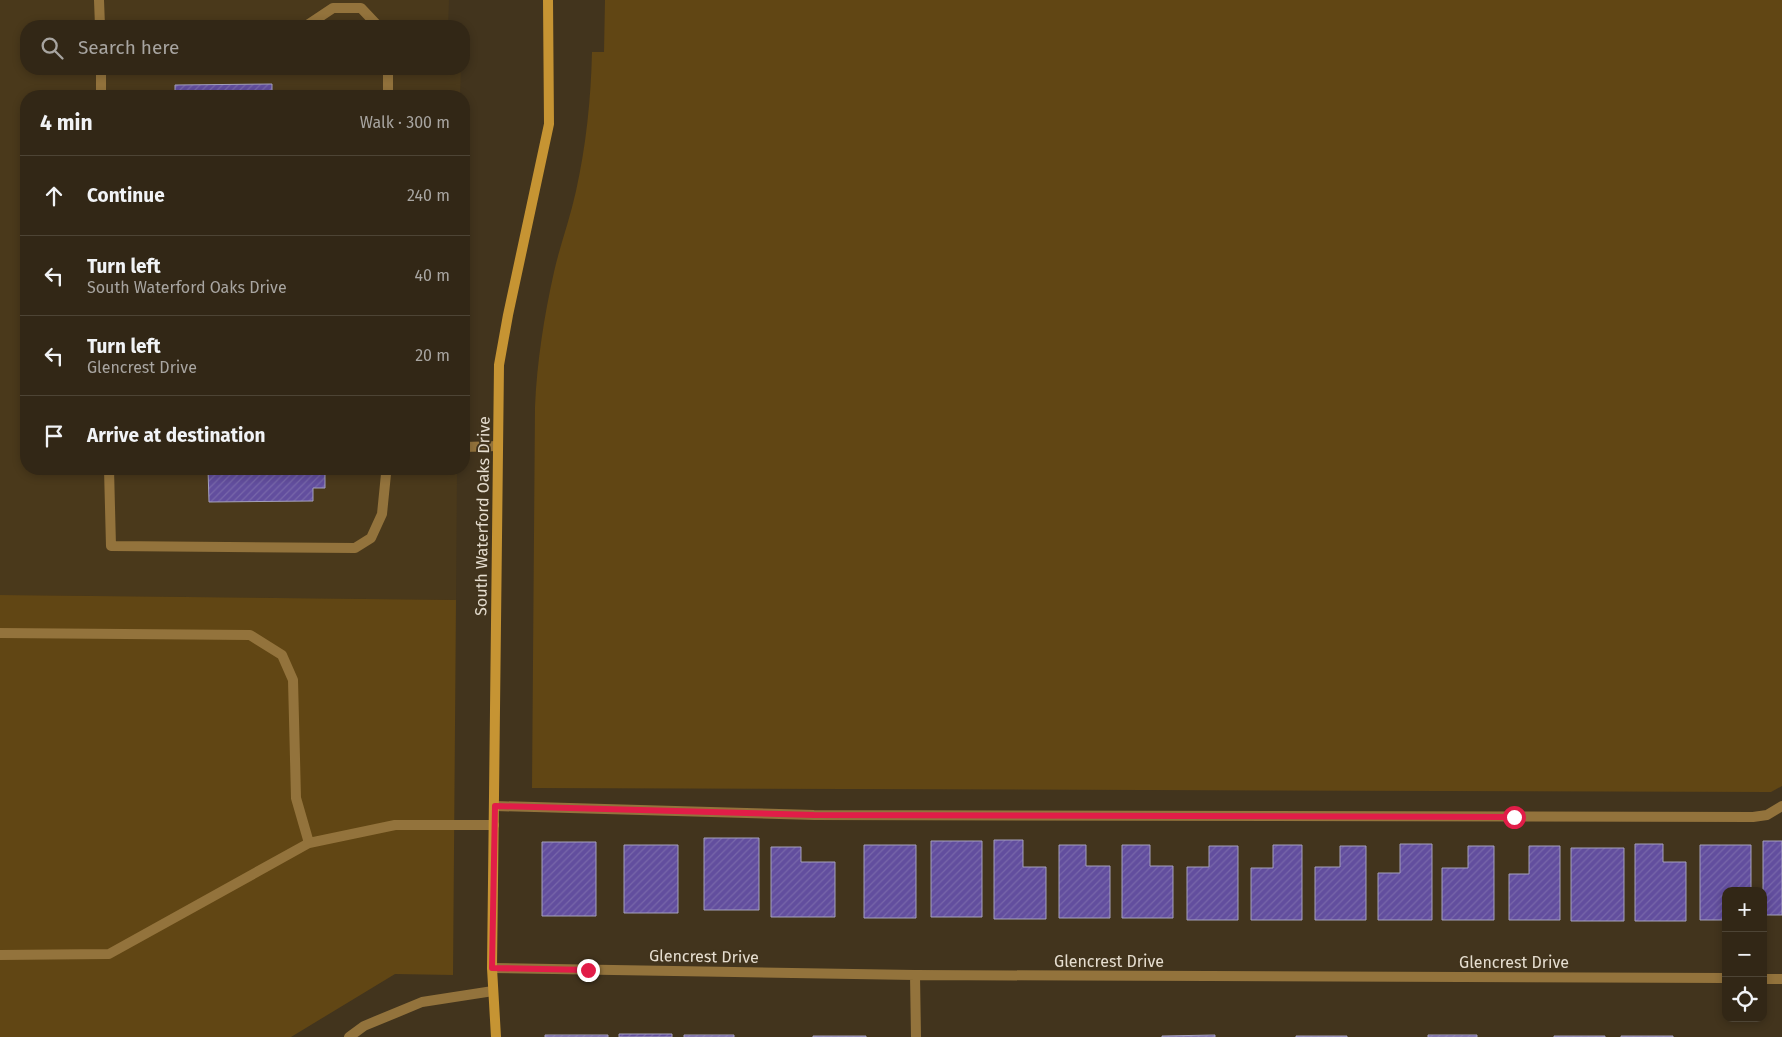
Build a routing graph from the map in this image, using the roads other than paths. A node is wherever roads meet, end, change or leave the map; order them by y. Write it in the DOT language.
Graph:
graph roads {
  1 [pos="99,0"];
  2 [pos="548,0"];
  3 [pos="100,20"];
  4 [pos="315,20"];
  5 [pos="372,20"];
  6 [pos="101,75"];
  7 [pos="388,75"];
  8 [pos="101,90"];
  9 [pos="388,90"];
  10 [pos="498,446"];
  11 [pos="470,447"];
  12 [pos="109,475"];
  13 [pos="386,475"];
  14 [pos="0,633"];
  15 [pos="495,806"];
  16 [pos="1782,806"];
  17 [pos="494,825"];
  18 [pos="309,843"];
  19 [pos="0,955"];
  20 [pos="492,968"];
  21 [pos="914,975"];
  22 [pos="1722,978"];
  23 [pos="1767,979"];
  24 [pos="1782,979"];
  25 [pos="493,990"];
  26 [pos="348,1037"];
  27 [pos="496,1037"];
  28 [pos="916,1037"];
  1 -- 3 [label="street"];
  2 -- 10 [label="street, South Waterford Oaks Drive"];
  4 -- 5 [label="street"];
  6 -- 8 [label="street"];
  7 -- 9 [label="street"];
  10 -- 11 [label="street"];
  10 -- 15 [label="street, South Waterford Oaks Drive"];
  12 -- 13 [label="street"];
  14 -- 18 [label="street"];
  15 -- 16 [label="street"];
  15 -- 17 [label="street, South Waterford Oaks Drive"];
  17 -- 18 [label="street"];
  17 -- 20 [label="street, South Waterford Oaks Drive"];
  18 -- 19 [label="street"];
  20 -- 21 [label="street, Glencrest Drive"];
  20 -- 25 [label="street, South Waterford Oaks Drive"];
  21 -- 22 [label="street, Glencrest Drive"];
  21 -- 28 [label="street"];
  23 -- 24 [label="street"];
  25 -- 26 [label="street"];
  25 -- 27 [label="street, South Waterford Oaks Drive"];
}
